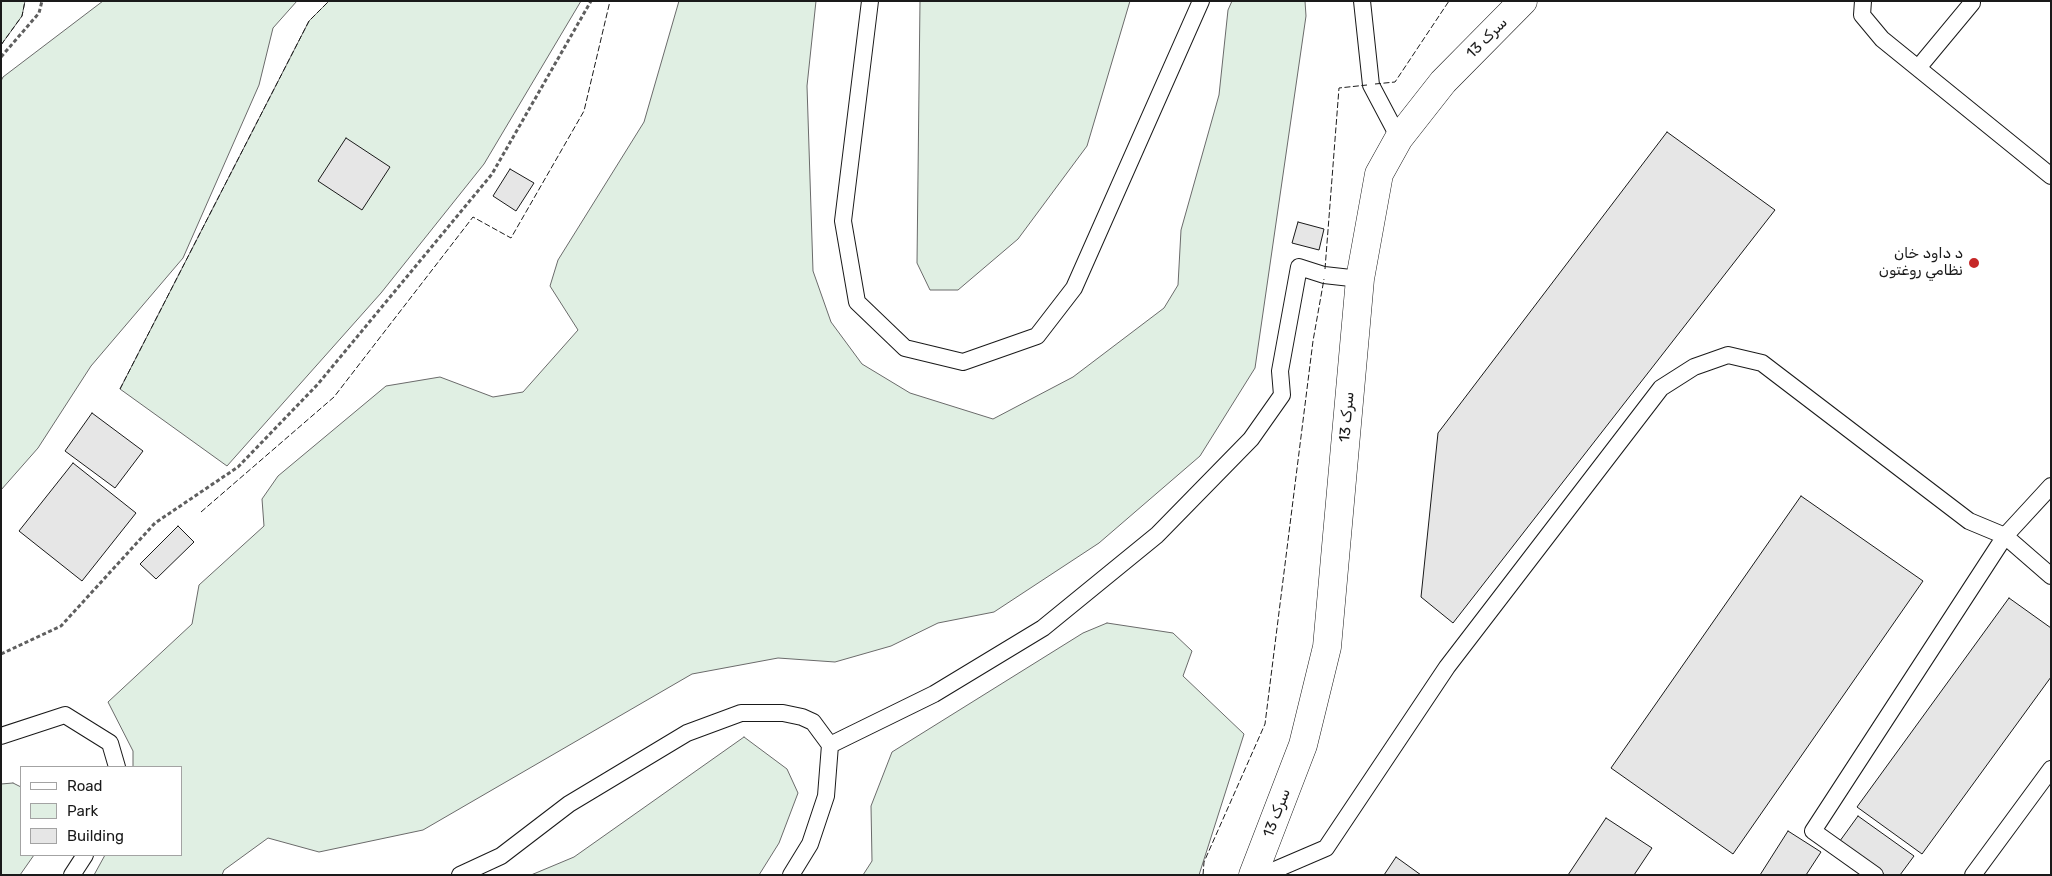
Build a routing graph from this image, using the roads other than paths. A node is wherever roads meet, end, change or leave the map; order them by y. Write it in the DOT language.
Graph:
graph roads {
  1 [pos="870,1"];
  2 [pos="1201,1"];
  3 [pos="1362,1"];
  4 [pos="1523,1"];
  5 [pos="1863,1"];
  6 [pos="1970,1"];
  7 [pos="1918,68"];
  8 [pos="1400,138"];
  9 [pos="2051,176"];
  10 [pos="1360,279"];
  11 [pos="2051,486"];
  12 [pos="2004,536"];
  13 [pos="2051,576"];
  14 [pos="1,736"];
  15 [pos="830,745"];
  16 [pos="117,766"];
  17 [pos="2051,769"];
  18 [pos="85,856"];
  19 [pos="72,875"];
  20 [pos="460,875"];
  21 [pos="791,875"];
  22 [pos="1253,875"];
  23 [pos="1263,875"];
  24 [pos="1875,875"];
  25 [pos="1973,875"];
  1 -- 2 [label="lane"];
  3 -- 8 [label="lane"];
  4 -- 8 [label="street, سرک 13"];
  5 -- 7 [label="lane"];
  6 -- 7 [label="lane"];
  7 -- 9 [label="lane"];
  8 -- 10 [label="street, سرک 13"];
  10 -- 15 [label="lane"];
  10 -- 22 [label="street, سرک 13"];
  11 -- 12 [label="lane"];
  12 -- 13 [label="lane"];
  12 -- 23 [label="lane"];
  12 -- 24 [label="lane"];
  14 -- 16 [label="lane"];
  15 -- 20 [label="lane"];
  15 -- 21 [label="lane"];
  17 -- 25 [label="lane"];
  18 -- 19 [label="lane"];
}
